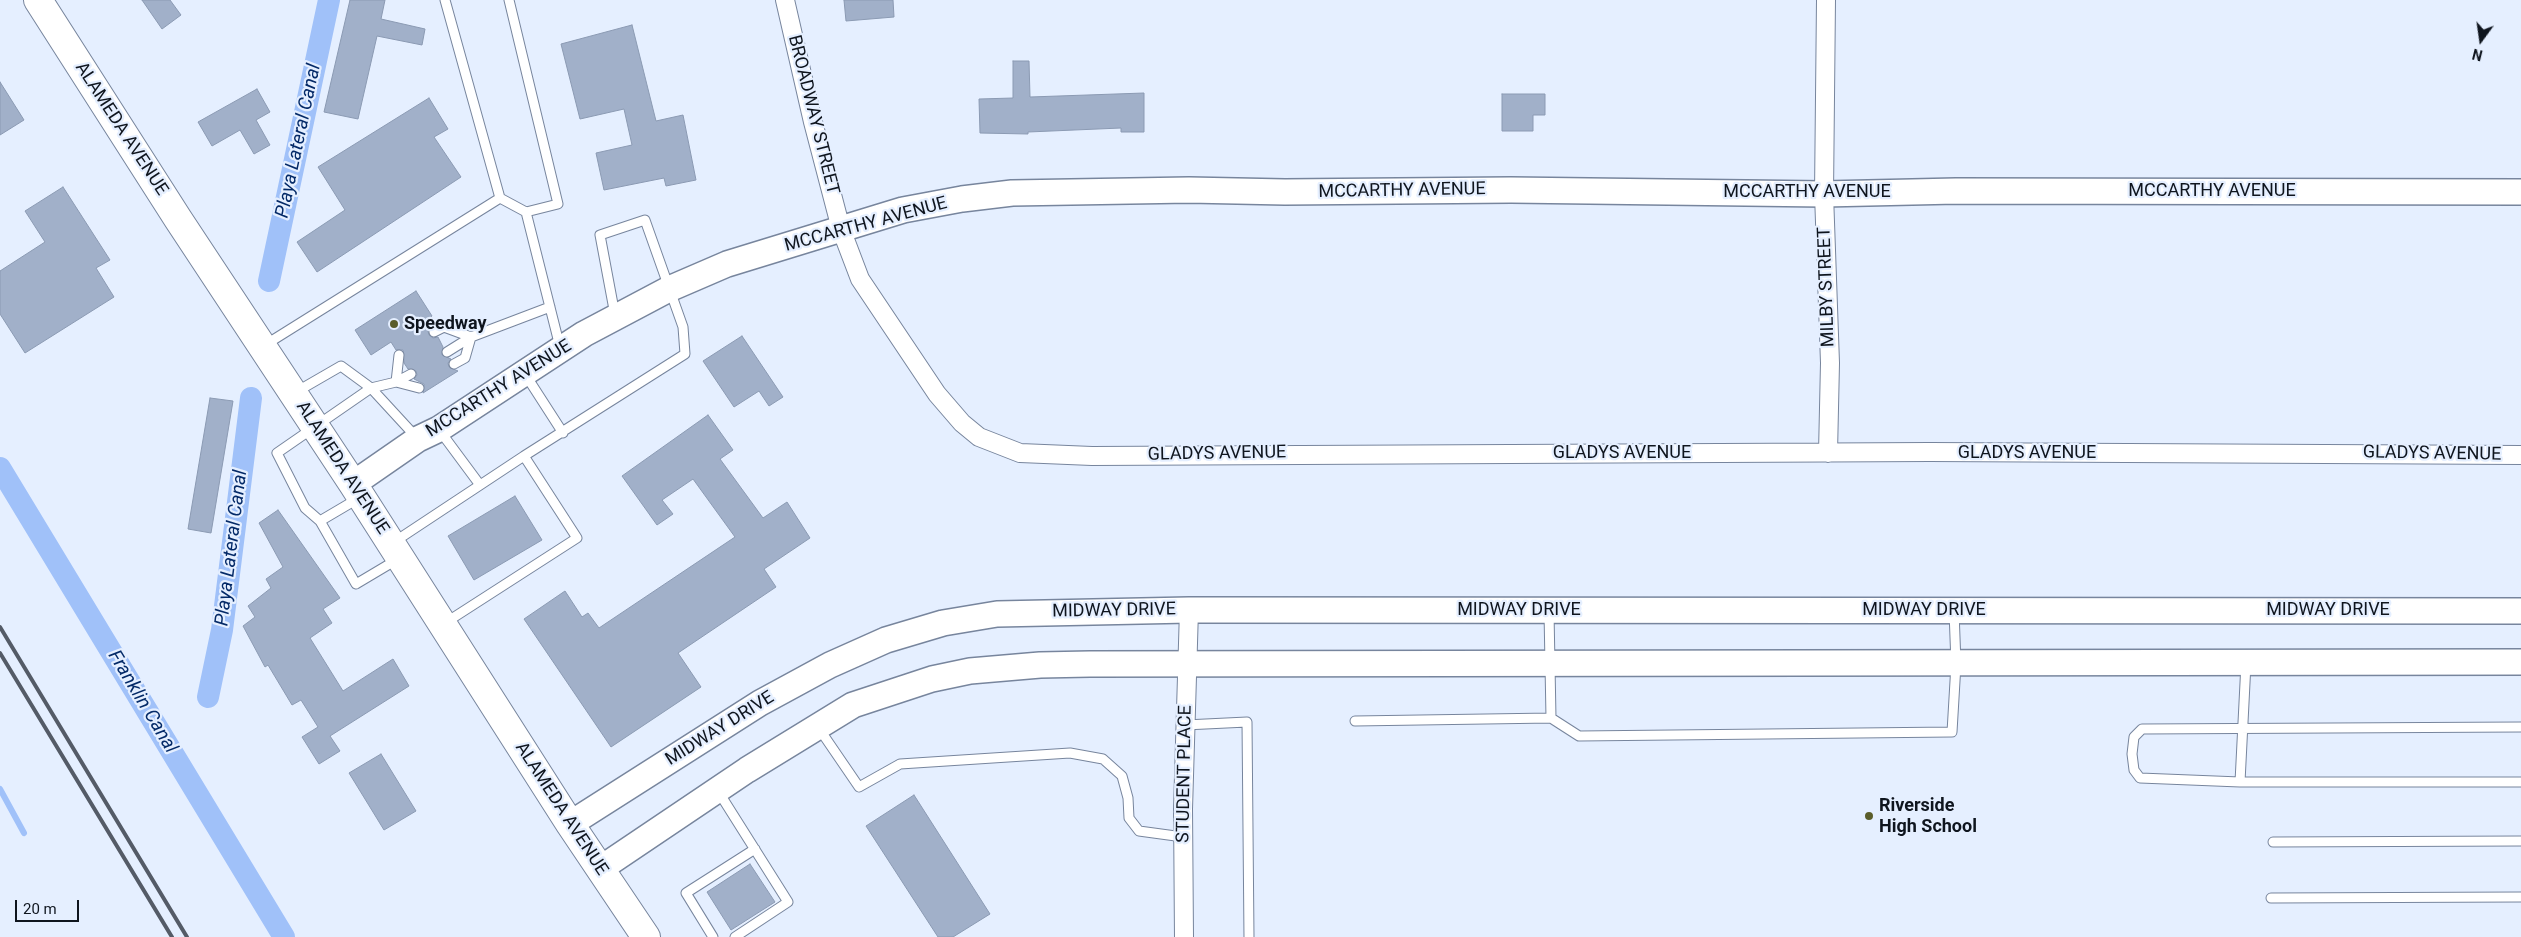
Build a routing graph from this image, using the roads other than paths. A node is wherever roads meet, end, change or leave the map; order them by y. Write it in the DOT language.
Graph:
graph roads {
  1 [pos="38,0"];
  2 [pos="445,0"];
  3 [pos="509,0"];
  4 [pos="786,0"];
  5 [pos="1826,0"];
  6 [pos="2521,192"];
  7 [pos="1824,194"];
  8 [pos="500,198"];
  9 [pos="526,212"];
  10 [pos="841,229"];
  11 [pos="669,289"];
  12 [pos="550,307"];
  13 [pos="615,318"];
  14 [pos="434,332"];
  15 [pos="471,337"];
  16 [pos="264,346"];
  17 [pos="560,350"];
  18 [pos="447,352"];
  19 [pos="399,355"];
  20 [pos="454,364"];
  21 [pos="524,373"];
  22 [pos="411,374"];
  23 [pos="396,382"];
  24 [pos="371,388"];
  25 [pos="419,388"];
  26 [pos="294,394"];
  27 [pos="316,427"];
  28 [pos="563,432"];
  29 [pos="428,434"];
  30 [pos="1828,453"];
  31 [pos="2521,455"];
  32 [pos="524,456"];
  33 [pos="480,486"];
  34 [pos="357,490"];
  35 [pos="320,521"];
  36 [pos="396,551"];
  37 [pos="1189,610"];
  38 [pos="1549,610"];
  39 [pos="1954,611"];
  40 [pos="2521,611"];
  41 [pos="443,625"];
  42 [pos="2521,662"];
  43 [pos="2246,663"];
  44 [pos="1548,664"];
  45 [pos="1956,664"];
  46 [pos="1189,665"];
  47 [pos="1550,718"];
  48 [pos="1355,721"];
  49 [pos="1185,725"];
  50 [pos="818,727"];
  51 [pos="2521,727"];
  52 [pos="2244,729"];
  53 [pos="2240,782"];
  54 [pos="2521,782"];
  55 [pos="717,791"];
  56 [pos="570,824"];
  57 [pos="1183,838"];
  58 [pos="2521,841"];
  59 [pos="2273,842"];
  60 [pos="755,849"];
  61 [pos="600,868"];
  62 [pos="2521,897"];
  63 [pos="2271,898"];
  64 [pos="646,937"];
  65 [pos="714,937"];
  66 [pos="735,937"];
  67 [pos="1184,937"];
  68 [pos="1248,937"];
  1 -- 16 [label="main road, ALAMEDA AVENUE"];
  2 -- 8 [label="lane"];
  3 -- 9 [label="lane"];
  4 -- 10 [label="street, BROADWAY STREET"];
  5 -- 7 [label="street, MILBY STREET"];
  6 -- 7 [label="main road, MCCARTHY AVENUE"];
  7 -- 10 [label="main road, MCCARTHY AVENUE"];
  7 -- 30 [label="street, MILBY STREET"];
  8 -- 9 [label="lane"];
  8 -- 16 [label="lane"];
  9 -- 12 [label="lane"];
  10 -- 11 [label="main road, MCCARTHY AVENUE"];
  10 -- 30 [label="street, GLADYS AVENUE"];
  11 -- 13 [label="main road, MCCARTHY AVENUE"];
  11 -- 13 [label="lane"];
  11 -- 28 [label="lane"];
  12 -- 15 [label="lane"];
  12 -- 17 [label="lane"];
  13 -- 17 [label="main road, MCCARTHY AVENUE"];
  14 -- 15 [label="lane"];
  15 -- 18 [label="lane"];
  15 -- 20 [label="lane"];
  16 -- 26 [label="main road, ALAMEDA AVENUE"];
  17 -- 21 [label="main road, MCCARTHY AVENUE"];
  19 -- 23 [label="lane"];
  21 -- 28 [label="lane"];
  21 -- 29 [label="main road, MCCARTHY AVENUE"];
  22 -- 23 [label="lane"];
  23 -- 24 [label="lane"];
  23 -- 25 [label="lane"];
  24 -- 26 [label="lane"];
  24 -- 27 [label="lane"];
  24 -- 29 [label="lane"];
  26 -- 27 [label="main road, ALAMEDA AVENUE"];
  27 -- 34 [label="main road, ALAMEDA AVENUE"];
  27 -- 35 [label="lane"];
  28 -- 32 [label="lane"];
  29 -- 33 [label="lane"];
  29 -- 34 [label="main road, MCCARTHY AVENUE"];
  30 -- 31 [label="street, GLADYS AVENUE"];
  32 -- 33 [label="lane"];
  32 -- 41 [label="lane"];
  33 -- 36 [label="lane"];
  34 -- 35 [label="lane"];
  34 -- 36 [label="main road, ALAMEDA AVENUE"];
  35 -- 36 [label="lane"];
  36 -- 41 [label="main road, ALAMEDA AVENUE"];
  37 -- 38 [label="main road, MIDWAY DRIVE"];
  37 -- 46 [label="street, STUDENT PLACE"];
  37 -- 56 [label="main road, MIDWAY DRIVE"];
  38 -- 39 [label="main road, MIDWAY DRIVE"];
  38 -- 44 [label="lane"];
  39 -- 40 [label="main road, MIDWAY DRIVE"];
  39 -- 45 [label="lane"];
  41 -- 56 [label="main road, ALAMEDA AVENUE"];
  42 -- 43 [label="main road"];
  43 -- 45 [label="main road"];
  43 -- 52 [label="lane"];
  44 -- 45 [label="main road"];
  44 -- 46 [label="main road"];
  44 -- 47 [label="lane"];
  45 -- 47 [label="lane"];
  46 -- 49 [label="street, STUDENT PLACE"];
  46 -- 50 [label="main road"];
  47 -- 48 [label="lane"];
  49 -- 57 [label="street, STUDENT PLACE"];
  49 -- 68 [label="lane"];
  50 -- 55 [label="main road"];
  50 -- 57 [label="lane"];
  51 -- 52 [label="lane"];
  52 -- 53 [label="lane"];
  52 -- 53 [label="lane"];
  53 -- 54 [label="lane"];
  55 -- 60 [label="lane"];
  55 -- 61 [label="main road"];
  56 -- 61 [label="main road, ALAMEDA AVENUE"];
  57 -- 67 [label="street, STUDENT PLACE"];
  58 -- 59 [label="lane"];
  60 -- 65 [label="lane"];
  60 -- 66 [label="lane"];
  61 -- 64 [label="main road, ALAMEDA AVENUE"];
  62 -- 63 [label="lane"];
}
